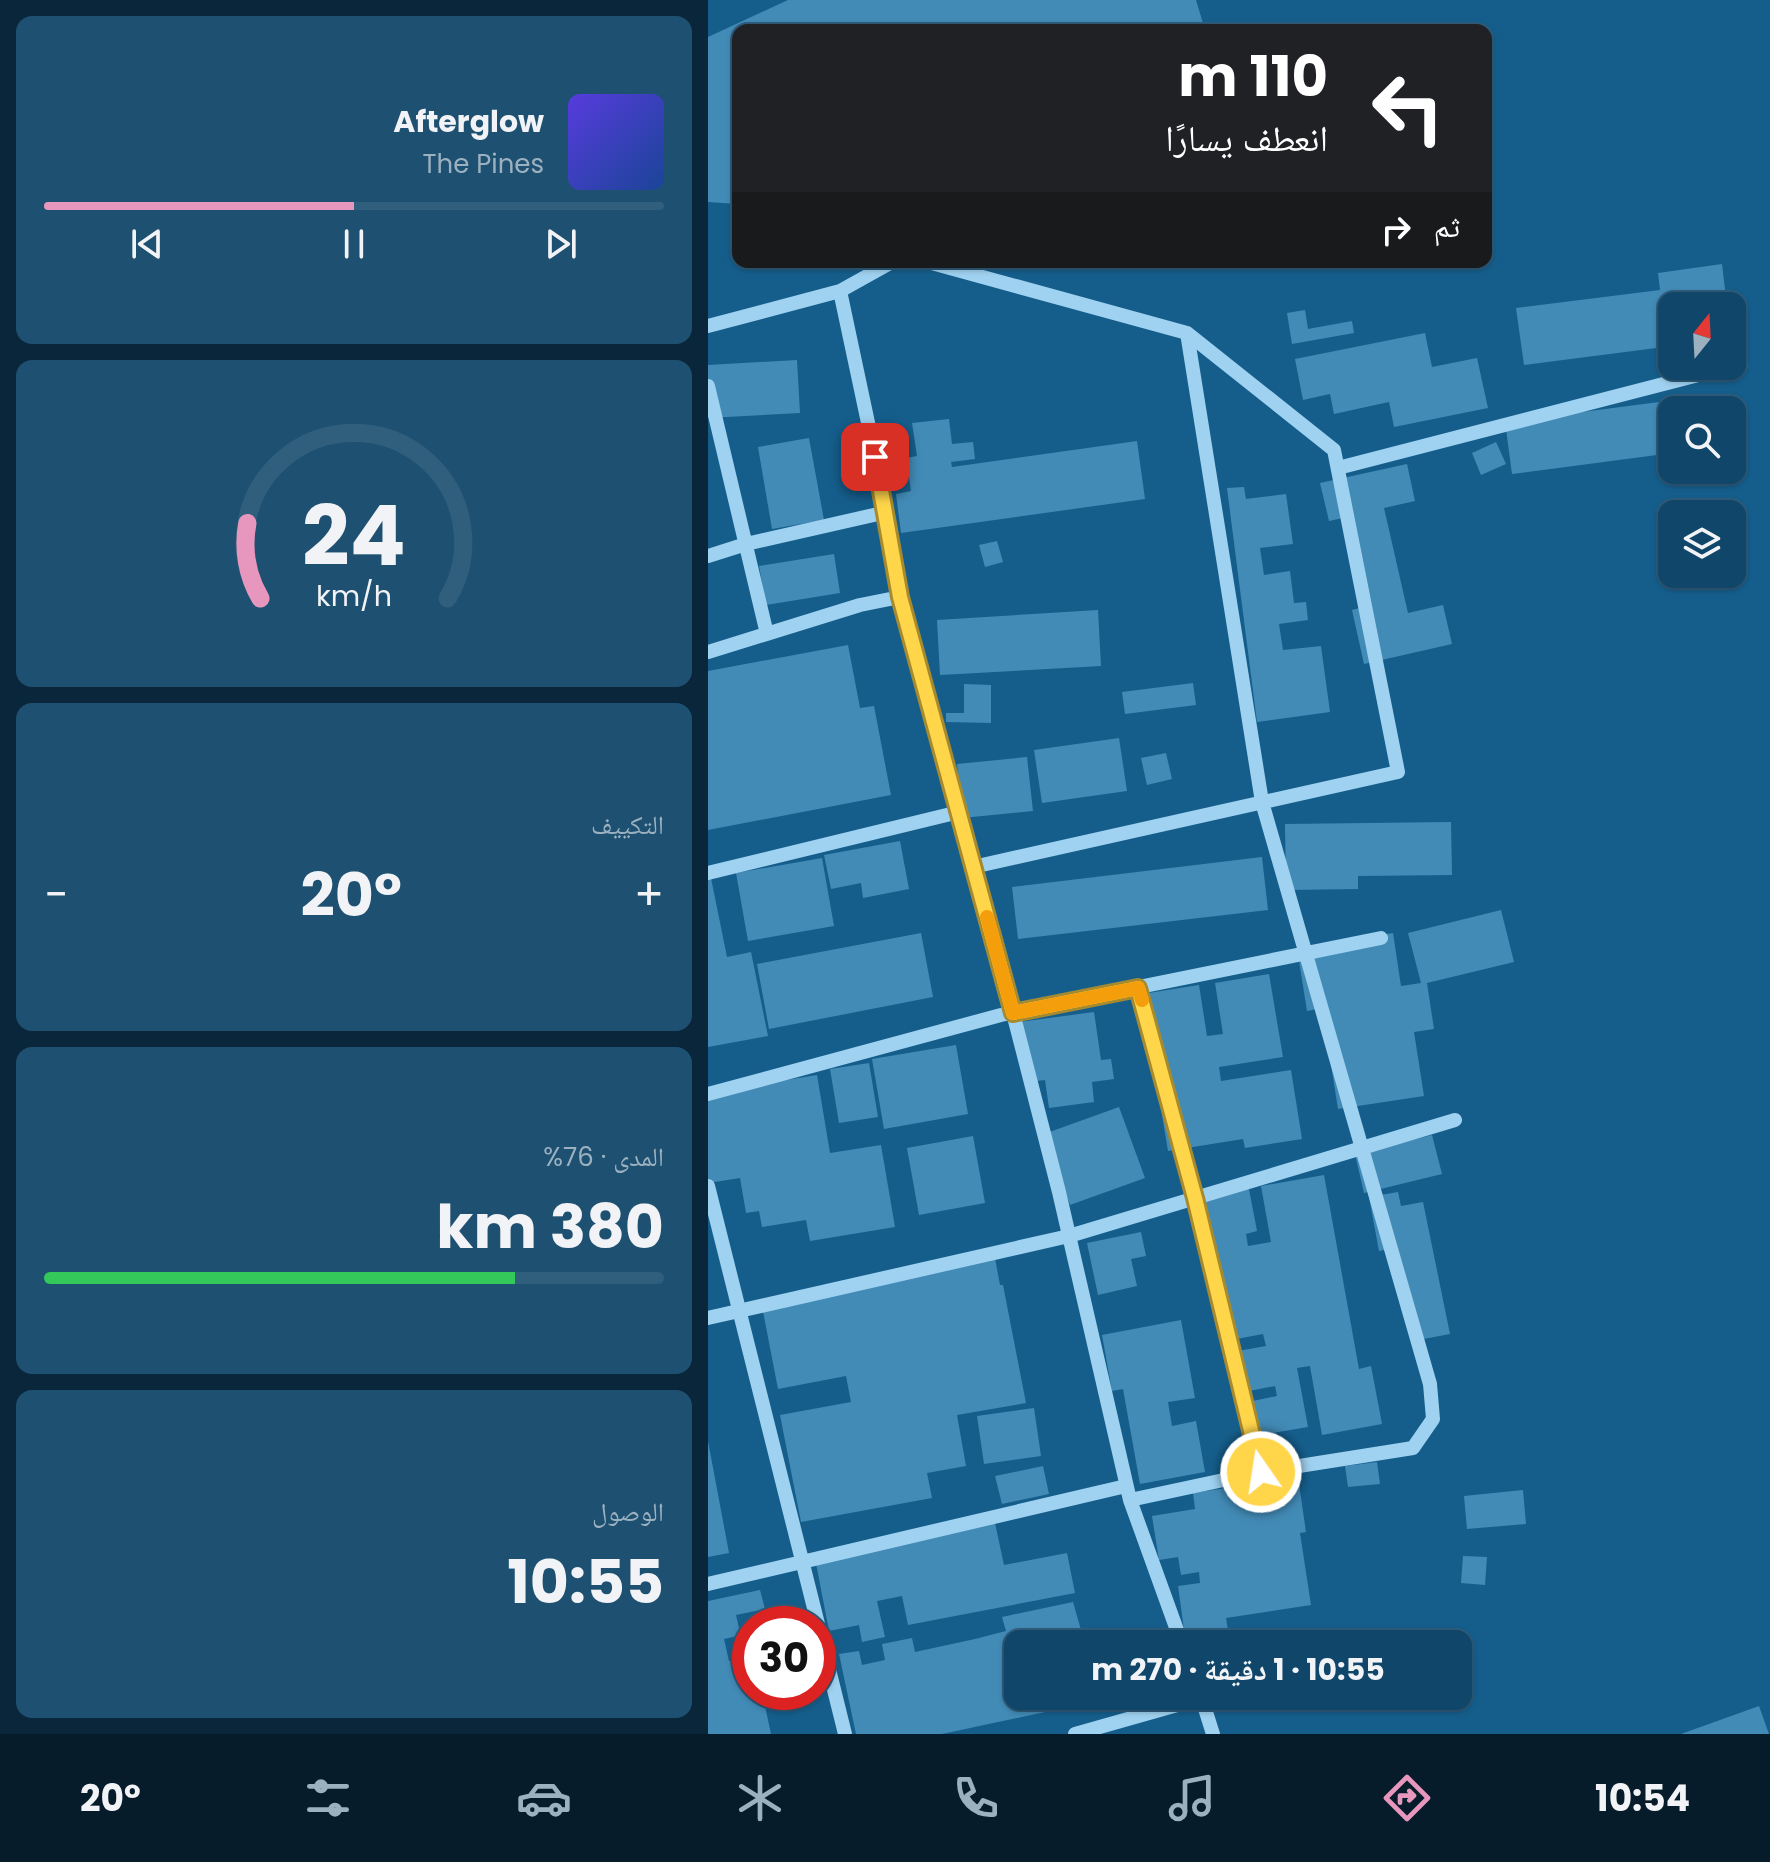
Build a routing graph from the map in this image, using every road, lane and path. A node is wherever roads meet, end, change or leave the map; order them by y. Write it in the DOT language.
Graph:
graph roads {
  1 [pos="881,268"];
  2 [pos="950,268"];
  3 [pos="840,291"];
  4 [pos="708,326"];
  5 [pos="1187,333"];
  6 [pos="1679,380"];
  7 [pos="708,386"];
  8 [pos="724,452"];
  9 [pos="708,456"];
  10 [pos="1338,468"];
  11 [pos="887,512"];
  12 [pos="746,544"];
  13 [pos="708,556"];
  14 [pos="900,597"];
  15 [pos="767,634"];
  16 [pos="708,652"];
  17 [pos="1262,802"];
  18 [pos="959,812"];
  19 [pos="973,867"];
  20 [pos="708,873"];
  21 [pos="1381,938"];
  22 [pos="1307,953"];
  23 [pos="1138,988"];
  24 [pos="1013,1013"];
  25 [pos="708,1094"];
  26 [pos="1455,1120"];
  27 [pos="1362,1148"];
  28 [pos="708,1186"];
  29 [pos="1195,1198"];
  30 [pos="1069,1236"];
  31 [pos="739,1311"];
  32 [pos="708,1318"];
  33 [pos="1261,1472"];
  34 [pos="1128,1493"];
  35 [pos="802,1562"];
  36 [pos="708,1584"];
  37 [pos="813,1606"];
  38 [pos="1177,1630"];
  39 [pos="836,1698"];
  40 [pos="1157,1710"];
  41 [pos="1205,1710"];
  42 [pos="845,1734"];
  43 [pos="1075,1734"];
  44 [pos="1213,1734"];
  1 -- 3 [label="street"];
  2 -- 5 [label="street"];
  3 -- 4 [label="street"];
  3 -- 11 [label="street"];
  5 -- 10 [label="street"];
  5 -- 17 [label="street"];
  6 -- 10 [label="street"];
  7 -- 8 [label="street"];
  8 -- 9 [label="street"];
  8 -- 12 [label="street"];
  10 -- 17 [label="street"];
  11 -- 12 [label="street"];
  11 -- 14 [label="street"];
  12 -- 13 [label="street"];
  12 -- 15 [label="street"];
  14 -- 15 [label="street"];
  14 -- 18 [label="street"];
  15 -- 16 [label="street"];
  17 -- 19 [label="street"];
  17 -- 22 [label="street"];
  18 -- 19 [label="street"];
  18 -- 20 [label="street"];
  19 -- 24 [label="street"];
  21 -- 22 [label="street"];
  22 -- 23 [label="street"];
  22 -- 27 [label="street"];
  23 -- 24 [label="street"];
  23 -- 29 [label="street"];
  24 -- 25 [label="street"];
  24 -- 30 [label="street"];
  26 -- 27 [label="street"];
  27 -- 29 [label="street"];
  27 -- 33 [label="street"];
  28 -- 31 [label="street"];
  29 -- 30 [label="street"];
  29 -- 33 [label="street"];
  30 -- 31 [label="street"];
  30 -- 34 [label="street"];
  31 -- 32 [label="street"];
  31 -- 35 [label="street"];
  33 -- 34 [label="street"];
  34 -- 35 [label="street"];
  34 -- 38 [label="street"];
  35 -- 36 [label="street"];
  35 -- 37 [label="street"];
  39 -- 42 [label="street"];
  40 -- 43 [label="street"];
  41 -- 44 [label="street"];
}
